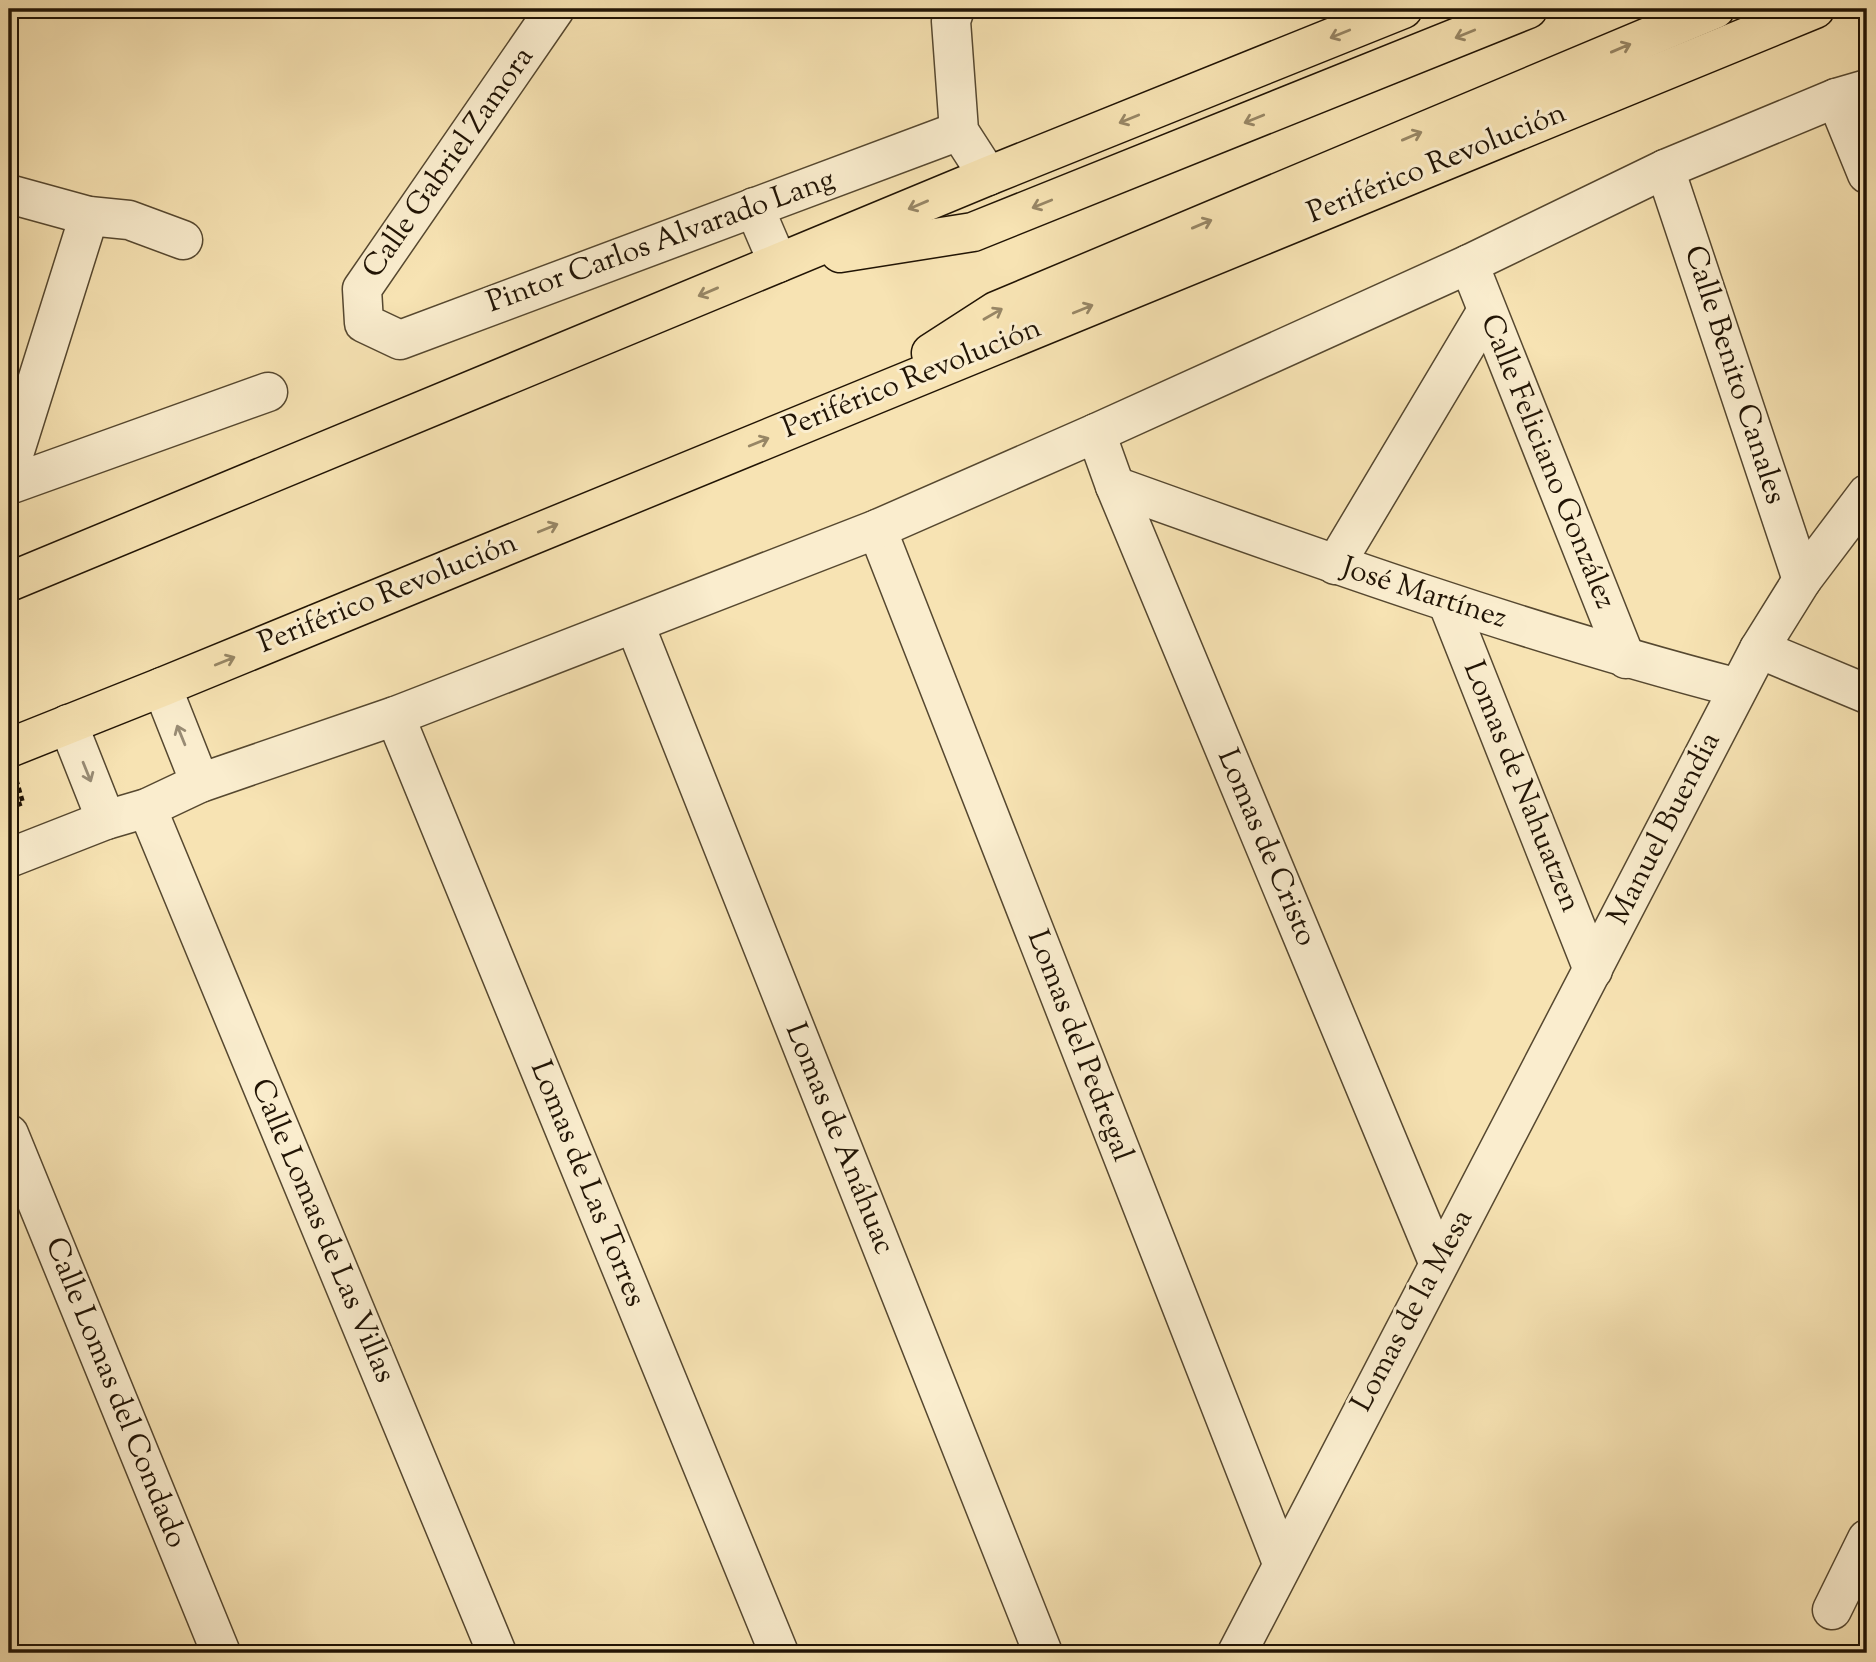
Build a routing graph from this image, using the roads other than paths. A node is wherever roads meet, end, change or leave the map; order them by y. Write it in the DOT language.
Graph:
graph roads {
  1 [pos="555,9"];
  2 [pos="955,9"];
  3 [pos="1403,9"];
  4 [pos="1528,9"];
  5 [pos="1715,9"];
  6 [pos="1815,9"];
  7 [pos="1852,94"];
  8 [pos="959,131"];
  9 [pos="1665,169"];
  10 [pos="1867,174"];
  11 [pos="988,176"];
  12 [pos="9,194"];
  13 [pos="754,208"];
  14 [pos="89,216"];
  15 [pos="183,240"];
  16 [pos="778,263"];
  17 [pos="1469,264"];
  18 [pos="1486,312"];
  19 [pos="364,323"];
  20 [pos="268,393"];
  21 [pos="853,404"];
  22 [pos="1096,433"];
  23 [pos="9,470"];
  24 [pos="9,485"];
  25 [pos="1115,486"];
  26 [pos="1867,494"];
  27 [pos="877,529"];
  28 [pos="113,538"];
  29 [pos="9,563"];
  30 [pos="1335,565"];
  31 [pos="1802,580"];
  32 [pos="9,582"];
  33 [pos="1448,604"];
  34 [pos="635,625"];
  35 [pos="1759,649"];
  36 [pos="1626,659"];
  37 [pos="162,687"];
  38 [pos="1738,688"];
  39 [pos="1867,694"];
  40 [pos="395,716"];
  41 [pos="68,724"];
  42 [pos="9,748"];
  43 [pos="200,783"];
  44 [pos="147,808"];
  45 [pos="106,820"];
  46 [pos="9,858"];
  47 [pos="1593,970"];
  48 [pos="9,1134"];
  49 [pos="1438,1262"];
  50 [pos="1867,1539"];
  51 [pos="1282,1563"];
  52 [pos="1832,1610"];
  53 [pos="221,1653"];
  54 [pos="497,1653"];
  55 [pos="779,1653"];
  56 [pos="1043,1653"];
  57 [pos="1237,1653"];
  1 -- 19 [label="street, Calle Gabriel Zamora"];
  2 -- 8 [label="street"];
  3 -- 11 [label="highway, one-way"];
  4 -- 16 [label="highway, one-way"];
  21 -- 5 [label="highway, one-way"];
  21 -- 6 [label="highway, Periférico Revolución, one-way"];
  7 -- 9 [label="street"];
  7 -- 10 [label="street"];
  8 -- 11 [label="street"];
  8 -- 13 [label="street, Pintor Carlos Alvarado Lang"];
  9 -- 17 [label="street"];
  9 -- 31 [label="street, Calle Benito Canales"];
  11 -- 16 [label="highway, one-way"];
  12 -- 14 [label="street"];
  13 -- 16 [label="street"];
  13 -- 19 [label="street, Pintor Carlos Alvarado Lang"];
  14 -- 15 [label="street"];
  14 -- 23 [label="street"];
  16 -- 28 [label="highway, one-way"];
  17 -- 18 [label="street, Calle Feliciano González"];
  17 -- 22 [label="street"];
  18 -- 30 [label="street"];
  18 -- 36 [label="street, Calle Feliciano González"];
  20 -- 24 [label="street"];
  37 -- 21 [label="highway, Periférico Revolución, one-way"];
  22 -- 25 [label="street, Lomas de Cristo"];
  22 -- 27 [label="street"];
  25 -- 30 [label="street, José Martínez"];
  25 -- 49 [label="street, Lomas de Cristo"];
  26 -- 31 [label="street, Manuel Buendia"];
  27 -- 34 [label="street"];
  27 -- 51 [label="street, Lomas del Pedregal"];
  28 -- 29 [label="highway"];
  28 -- 32 [label="highway"];
  30 -- 33 [label="street, José Martínez"];
  31 -- 35 [label="street, Manuel Buendia"];
  33 -- 36 [label="street, José Martínez"];
  33 -- 47 [label="street, Lomas de Nahuatzen"];
  34 -- 40 [label="street"];
  34 -- 56 [label="street, Lomas de Anáhuac"];
  35 -- 38 [label="street, Manuel Buendia"];
  35 -- 39 [label="street"];
  36 -- 38 [label="street, José Martínez"];
  37 -- 41 [label="highway, Periférico Revolución"];
  43 -- 37 [label="street, one-way"];
  38 -- 47 [label="street, Manuel Buendia"];
  40 -- 43 [label="street"];
  40 -- 55 [label="street, Lomas de Las Torres"];
  41 -- 42 [label="highway, Periférico Revolución"];
  41 -- 45 [label="street, one-way"];
  43 -- 44 [label="street"];
  44 -- 45 [label="street"];
  44 -- 54 [label="street, Calle Lomas de Las Villas"];
  45 -- 46 [label="street"];
  47 -- 49 [label="street, Lomas de la Mesa"];
  48 -- 53 [label="street, Calle Lomas del Condado"];
  49 -- 51 [label="street, Lomas de la Mesa"];
  50 -- 52 [label="street"];
  51 -- 57 [label="street, Lomas de la Mesa"];
}
